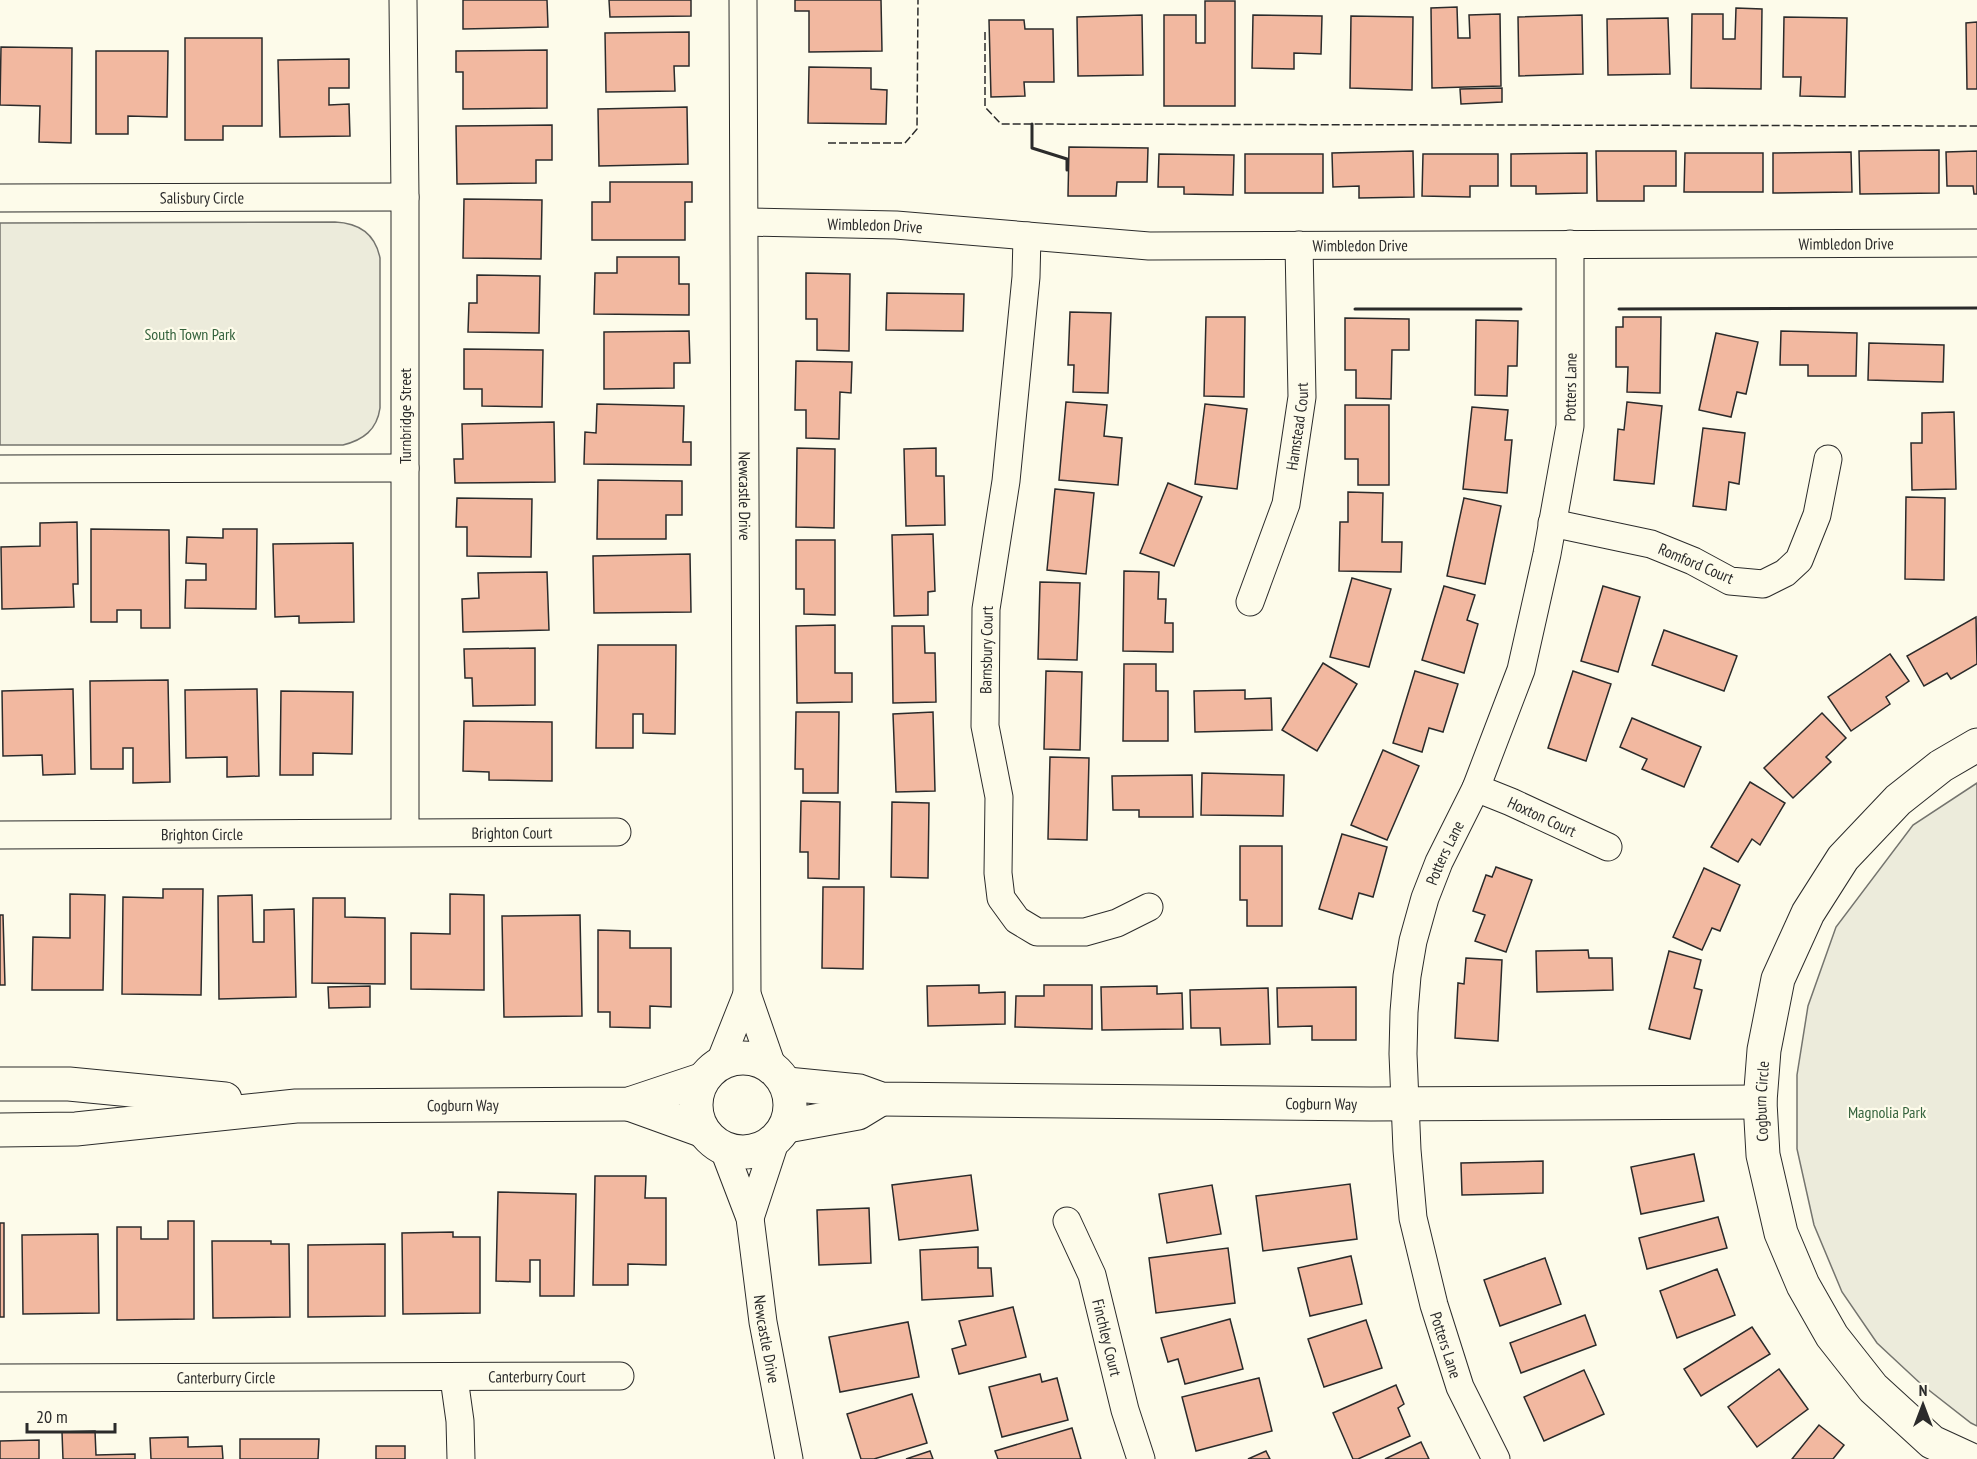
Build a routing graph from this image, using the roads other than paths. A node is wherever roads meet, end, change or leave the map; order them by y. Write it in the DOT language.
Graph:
graph roads {
  1 [pos="403,0"];
  2 [pos="743,0"];
  3 [pos="0,198"];
  4 [pos="405,198"];
  5 [pos="745,222"];
  6 [pos="1027,236"];
  7 [pos="1977,243"];
  8 [pos="1570,244"];
  9 [pos="1299,245"];
  10 [pos="1828,459"];
  11 [pos="405,468"];
  12 [pos="0,469"];
  13 [pos="1552,524"];
  14 [pos="1250,602"];
  15 [pos="1977,745"];
  16 [pos="1476,788"];
  17 [pos="405,832"];
  18 [pos="617,832"];
  19 [pos="0,835"];
  20 [pos="1608,847"];
  21 [pos="1149,907"];
  22 [pos="747,994"];
  23 [pos="711,1071"];
  24 [pos="780,1075"];
  25 [pos="0,1084"];
  26 [pos="881,1100"];
  27 [pos="1760,1102"];
  28 [pos="1405,1103"];
  29 [pos="629,1104"];
  30 [pos="296,1106"];
  31 [pos="0,1130"];
  32 [pos="781,1134"];
  33 [pos="712,1140"];
  34 [pos="750,1218"];
  35 [pos="1067,1221"];
  36 [pos="620,1376"];
  37 [pos="0,1378"];
  38 [pos="454,1378"];
  39 [pos="1926,1450"];
  40 [pos="461,1459"];
  41 [pos="789,1459"];
  42 [pos="1141,1459"];
  43 [pos="1496,1459"];
  44 [pos="1969,1459"];
  1 -- 4 [label="street, Turnbridge Street"];
  2 -- 5 [label="street, Newcastle Drive"];
  3 -- 4 [label="street, Salisbury Circle"];
  4 -- 11 [label="street, Turnbridge Street"];
  5 -- 6 [label="street, Wimbledon Drive"];
  5 -- 22 [label="street, Newcastle Drive"];
  6 -- 9 [label="street, Wimbledon Drive"];
  6 -- 21 [label="street, Barnsbury Court"];
  7 -- 8 [label="street, Wimbledon Drive"];
  8 -- 9 [label="street, Wimbledon Drive"];
  8 -- 13 [label="street, Potters Lane"];
  9 -- 14 [label="street, Hamstead Court"];
  10 -- 13 [label="street, Romford Court"];
  11 -- 12 [label="street"];
  11 -- 17 [label="street, Turnbridge Street"];
  13 -- 16 [label="street, Potters Lane"];
  15 -- 27 [label="street, Cogburn Circle"];
  16 -- 20 [label="street, Hoxton Court"];
  16 -- 28 [label="street, Potters Lane"];
  17 -- 18 [label="street, Brighton Court"];
  17 -- 19 [label="street, Brighton Circle"];
  22 -- 23 [label="street, Newcastle Drive"];
  22 -- 24 [label="street, Newcastle Drive"];
  23 -- 24 [label="street"];
  23 -- 29 [label="street, Cogburn Way"];
  23 -- 33 [label="street"];
  24 -- 26 [label="street, Cogburn Way"];
  24 -- 32 [label="street"];
  25 -- 30 [label="street, Cogburn Way"];
  26 -- 28 [label="street, Cogburn Way"];
  26 -- 32 [label="street, Cogburn Way"];
  27 -- 28 [label="street, Cogburn Way"];
  27 -- 39 [label="street, Cogburn Circle"];
  28 -- 43 [label="street, Potters Lane"];
  29 -- 30 [label="street, Cogburn Way"];
  29 -- 33 [label="street, Cogburn Way"];
  30 -- 31 [label="street, Cogburn Way"];
  32 -- 33 [label="street"];
  32 -- 34 [label="street, Newcastle Drive"];
  33 -- 34 [label="street, Newcastle Drive"];
  34 -- 41 [label="street, Newcastle Drive"];
  35 -- 42 [label="street, Finchley Court"];
  36 -- 38 [label="street, Canterburry Court"];
  37 -- 38 [label="street, Canterburry Circle"];
  38 -- 40 [label="street"];
  39 -- 44 [label="street, Cogburn Circle"];
}
